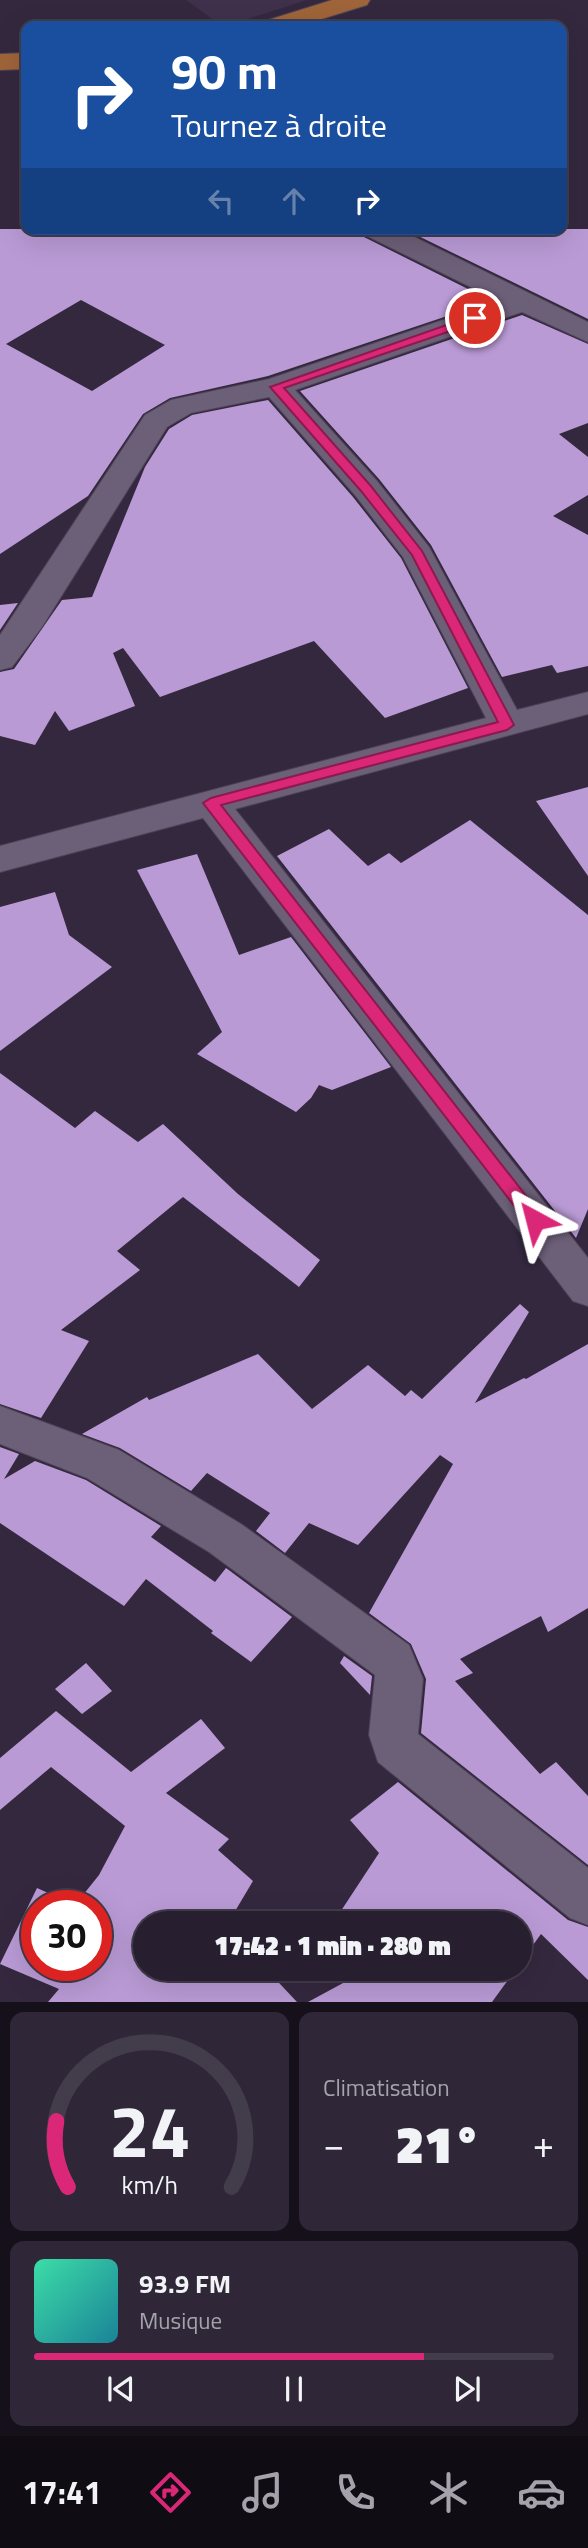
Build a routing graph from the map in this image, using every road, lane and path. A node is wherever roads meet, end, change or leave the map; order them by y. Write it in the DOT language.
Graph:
graph roads {
  1 [pos="358,0"];
  2 [pos="290,21"];
  3 [pos="21,61"];
  4 [pos="0,62"];
  5 [pos="387,235"];
  6 [pos="524,302"];
  7 [pos="588,333"];
  8 [pos="276,387"];
  9 [pos="0,659"];
  10 [pos="588,704"];
  11 [pos="507,725"];
  12 [pos="211,803"];
  13 [pos="0,859"];
  14 [pos="588,1289"];
  15 [pos="0,1424"];
  16 [pos="588,1900"];
  1 -- 2 [label="main road"];
  3 -- 4 [label="main road"];
  5 -- 6 [label="street"];
  6 -- 7 [label="street"];
  6 -- 8 [label="street"];
  8 -- 9 [label="street"];
  8 -- 11 [label="street"];
  10 -- 11 [label="street"];
  11 -- 12 [label="street"];
  12 -- 13 [label="street"];
  12 -- 14 [label="street"];
  15 -- 16 [label="street"];
}
